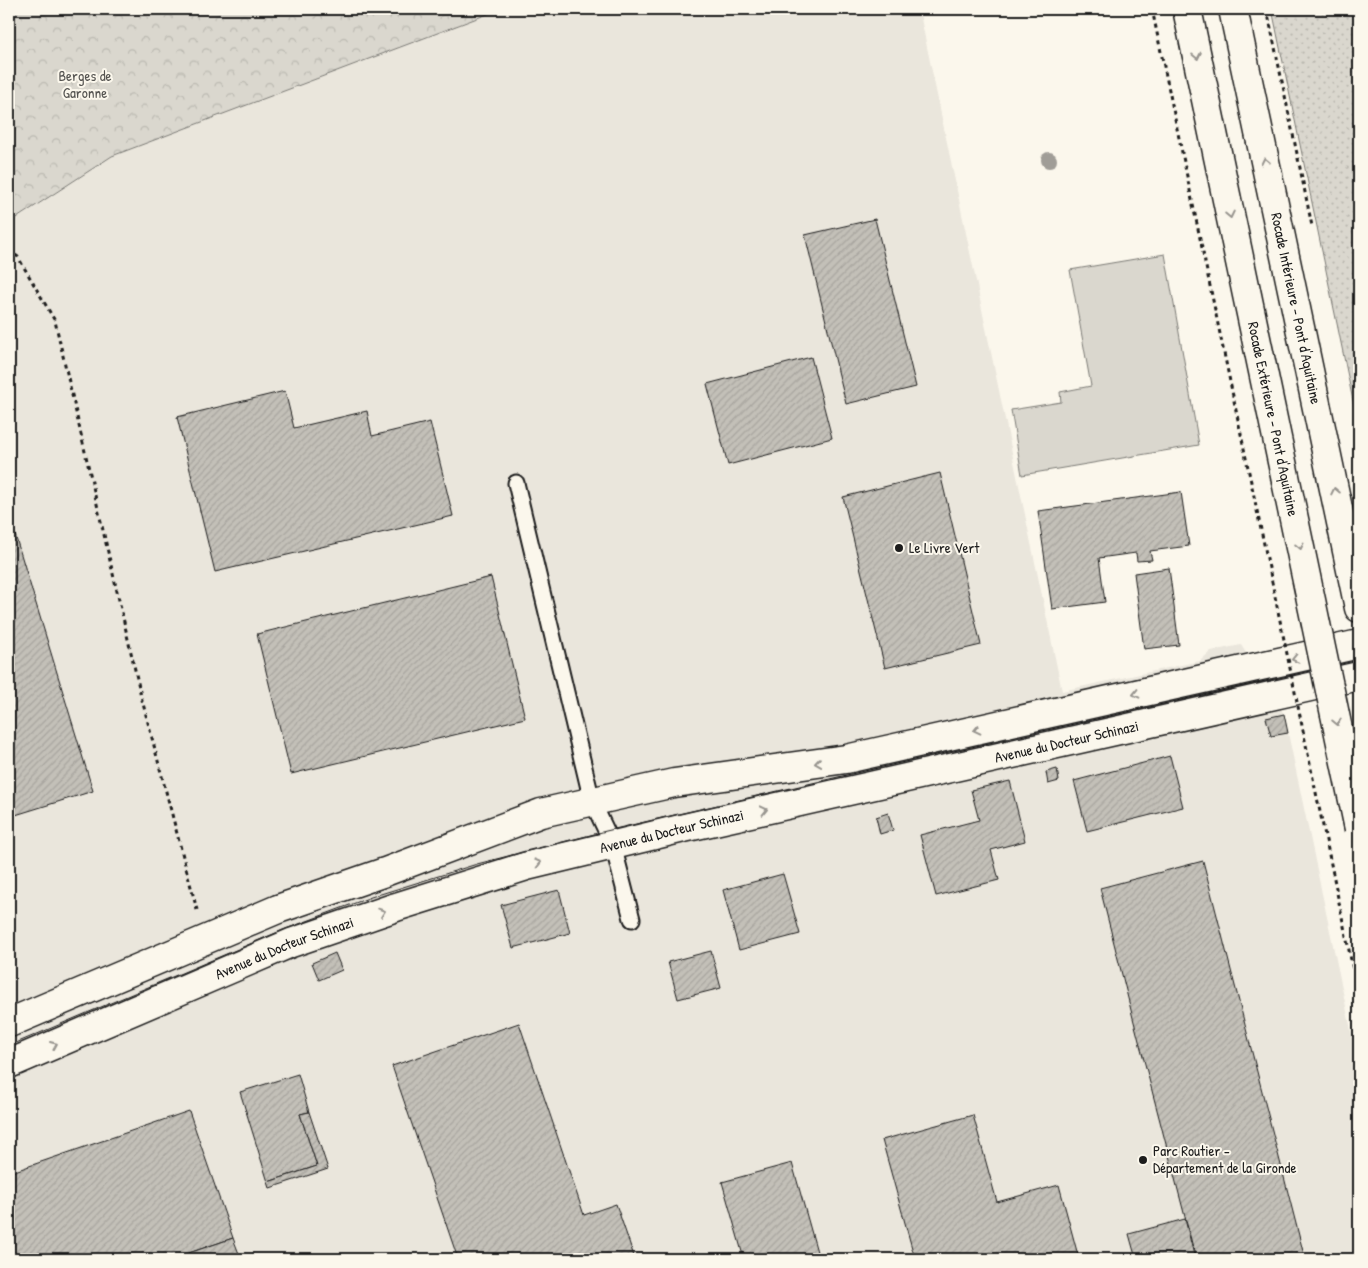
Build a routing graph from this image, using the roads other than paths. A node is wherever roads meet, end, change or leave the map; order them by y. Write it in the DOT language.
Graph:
graph roads {
  1 [pos="1187,9"];
  2 [pos="1233,9"];
  3 [pos="516,483"];
  4 [pos="1359,608"];
  5 [pos="1359,644"];
  6 [pos="1359,676"];
  7 [pos="592,801"];
  8 [pos="1359,829"];
  9 [pos="613,844"];
  10 [pos="632,919"];
  11 [pos="9,1023"];
  12 [pos="9,1064"];
  1 -- 8 [label="main road, Rocade Extérieure - Pont d'Aquitaine, one-way, bridge"];
  4 -- 2 [label="main road, Rocade Intérieure - Pont d'Aquitaine, one-way"];
  3 -- 7 [label="lane"];
  5 -- 7 [label="main road, Avenue du Docteur Schinazi, one-way"];
  9 -- 6 [label="main road, Avenue du Docteur Schinazi, one-way"];
  7 -- 9 [label="lane"];
  7 -- 11 [label="main road, Avenue du Docteur Schinazi"];
  9 -- 10 [label="lane"];
  12 -- 9 [label="main road, Avenue du Docteur Schinazi, one-way"];
}
